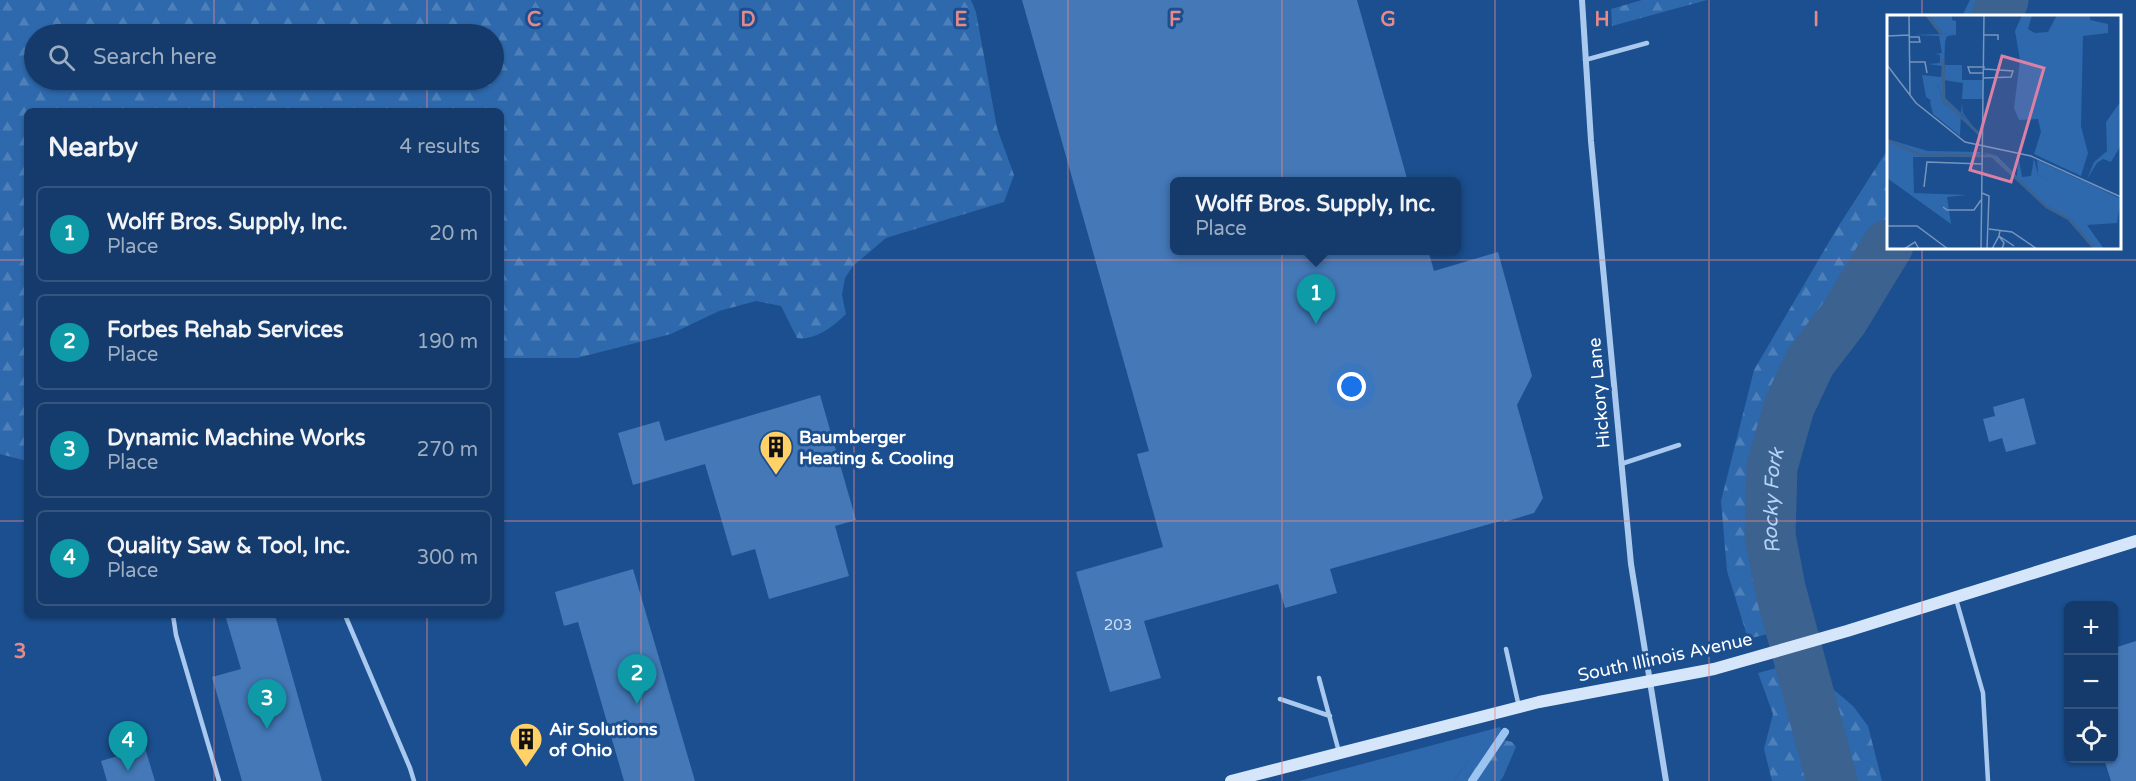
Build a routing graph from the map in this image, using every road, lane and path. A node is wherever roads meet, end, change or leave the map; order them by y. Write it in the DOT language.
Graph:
graph roads {
  1 [pos="1582,0"];
  2 [pos="1647,43"];
  3 [pos="1585,60"];
  4 [pos="1679,445"];
  5 [pos="1621,464"];
  6 [pos="2136,541"];
  7 [pos="1955,597"];
  8 [pos="173,618"];
  9 [pos="346,618"];
  10 [pos="1506,649"];
  11 [pos="1319,678"];
  12 [pos="1651,681"];
  13 [pos="1280,699"];
  14 [pos="1519,707"];
  15 [pos="1330,716"];
  16 [pos="1340,752"];
  17 [pos="219,781"];
  18 [pos="414,781"];
  19 [pos="1231,781"];
  20 [pos="1666,781"];
  21 [pos="1988,781"];
  1 -- 3 [label="street, Hickory Lane"];
  2 -- 3 [label="lane"];
  3 -- 5 [label="street, Hickory Lane"];
  4 -- 5 [label="lane"];
  5 -- 12 [label="street, Hickory Lane"];
  6 -- 7 [label="main road, South Illinois Avenue"];
  7 -- 12 [label="main road, South Illinois Avenue"];
  7 -- 21 [label="lane"];
  8 -- 17 [label="lane"];
  9 -- 18 [label="lane"];
  10 -- 14 [label="lane"];
  11 -- 15 [label="lane"];
  12 -- 14 [label="main road, South Illinois Avenue"];
  12 -- 20 [label="street, Hickory Lane"];
  13 -- 15 [label="lane"];
  14 -- 16 [label="main road, South Illinois Avenue"];
  15 -- 16 [label="lane"];
  16 -- 19 [label="main road, South Illinois Avenue"];
}
